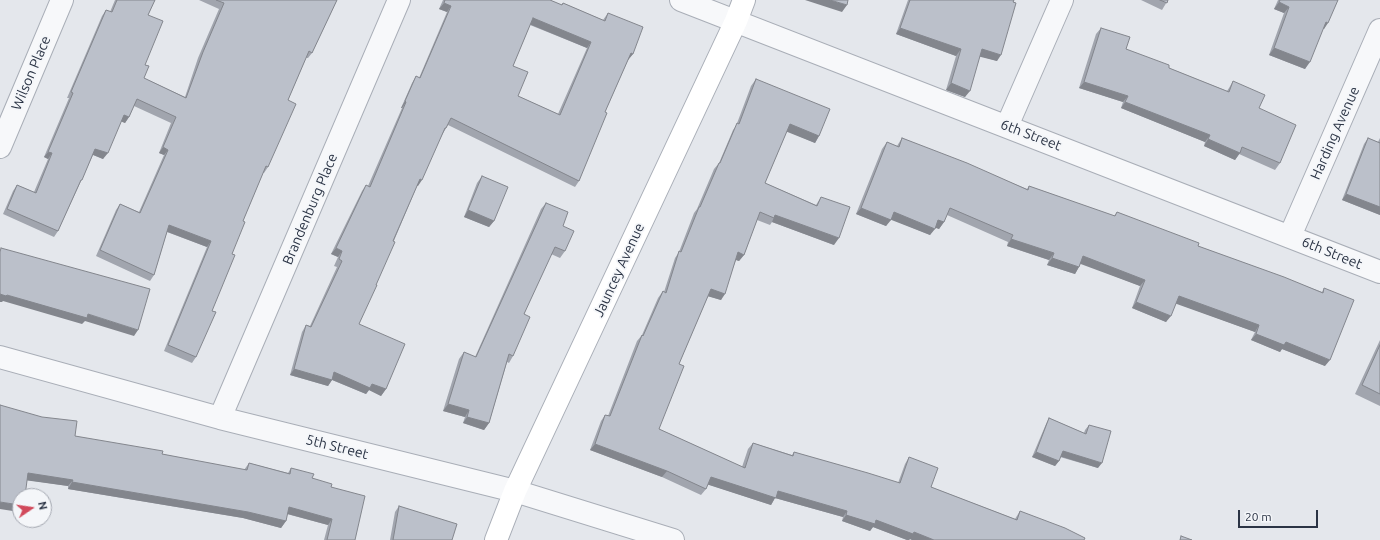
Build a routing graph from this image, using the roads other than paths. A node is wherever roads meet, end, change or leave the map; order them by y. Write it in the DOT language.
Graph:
graph roads {
  1 [pos="62,0"];
  2 [pos="400,0"];
  3 [pos="681,0"];
  4 [pos="744,0"];
  5 [pos="1062,0"];
  6 [pos="736,21"];
  7 [pos="1380,30"];
  8 [pos="1007,126"];
  9 [pos="0,147"];
  10 [pos="1290,236"];
  11 [pos="1380,272"];
  12 [pos="0,357"];
  13 [pos="220,418"];
  14 [pos="515,491"];
  15 [pos="496,540"];
  16 [pos="674,540"];
  1 -- 9 [label="street, Wilson Place"];
  2 -- 13 [label="street, Brandenburg Place"];
  3 -- 6 [label="street, 6th Street"];
  4 -- 6 [label="street, Jauncey Avenue"];
  5 -- 8 [label="street"];
  6 -- 8 [label="street, 6th Street"];
  6 -- 14 [label="street, Jauncey Avenue"];
  7 -- 10 [label="street, Harding Avenue"];
  8 -- 10 [label="street, 6th Street"];
  10 -- 11 [label="street, 6th Street"];
  12 -- 13 [label="street, 5th Street"];
  13 -- 14 [label="street, 5th Street"];
  14 -- 15 [label="street, Jauncey Avenue"];
  14 -- 16 [label="street, 5th Street"];
}
